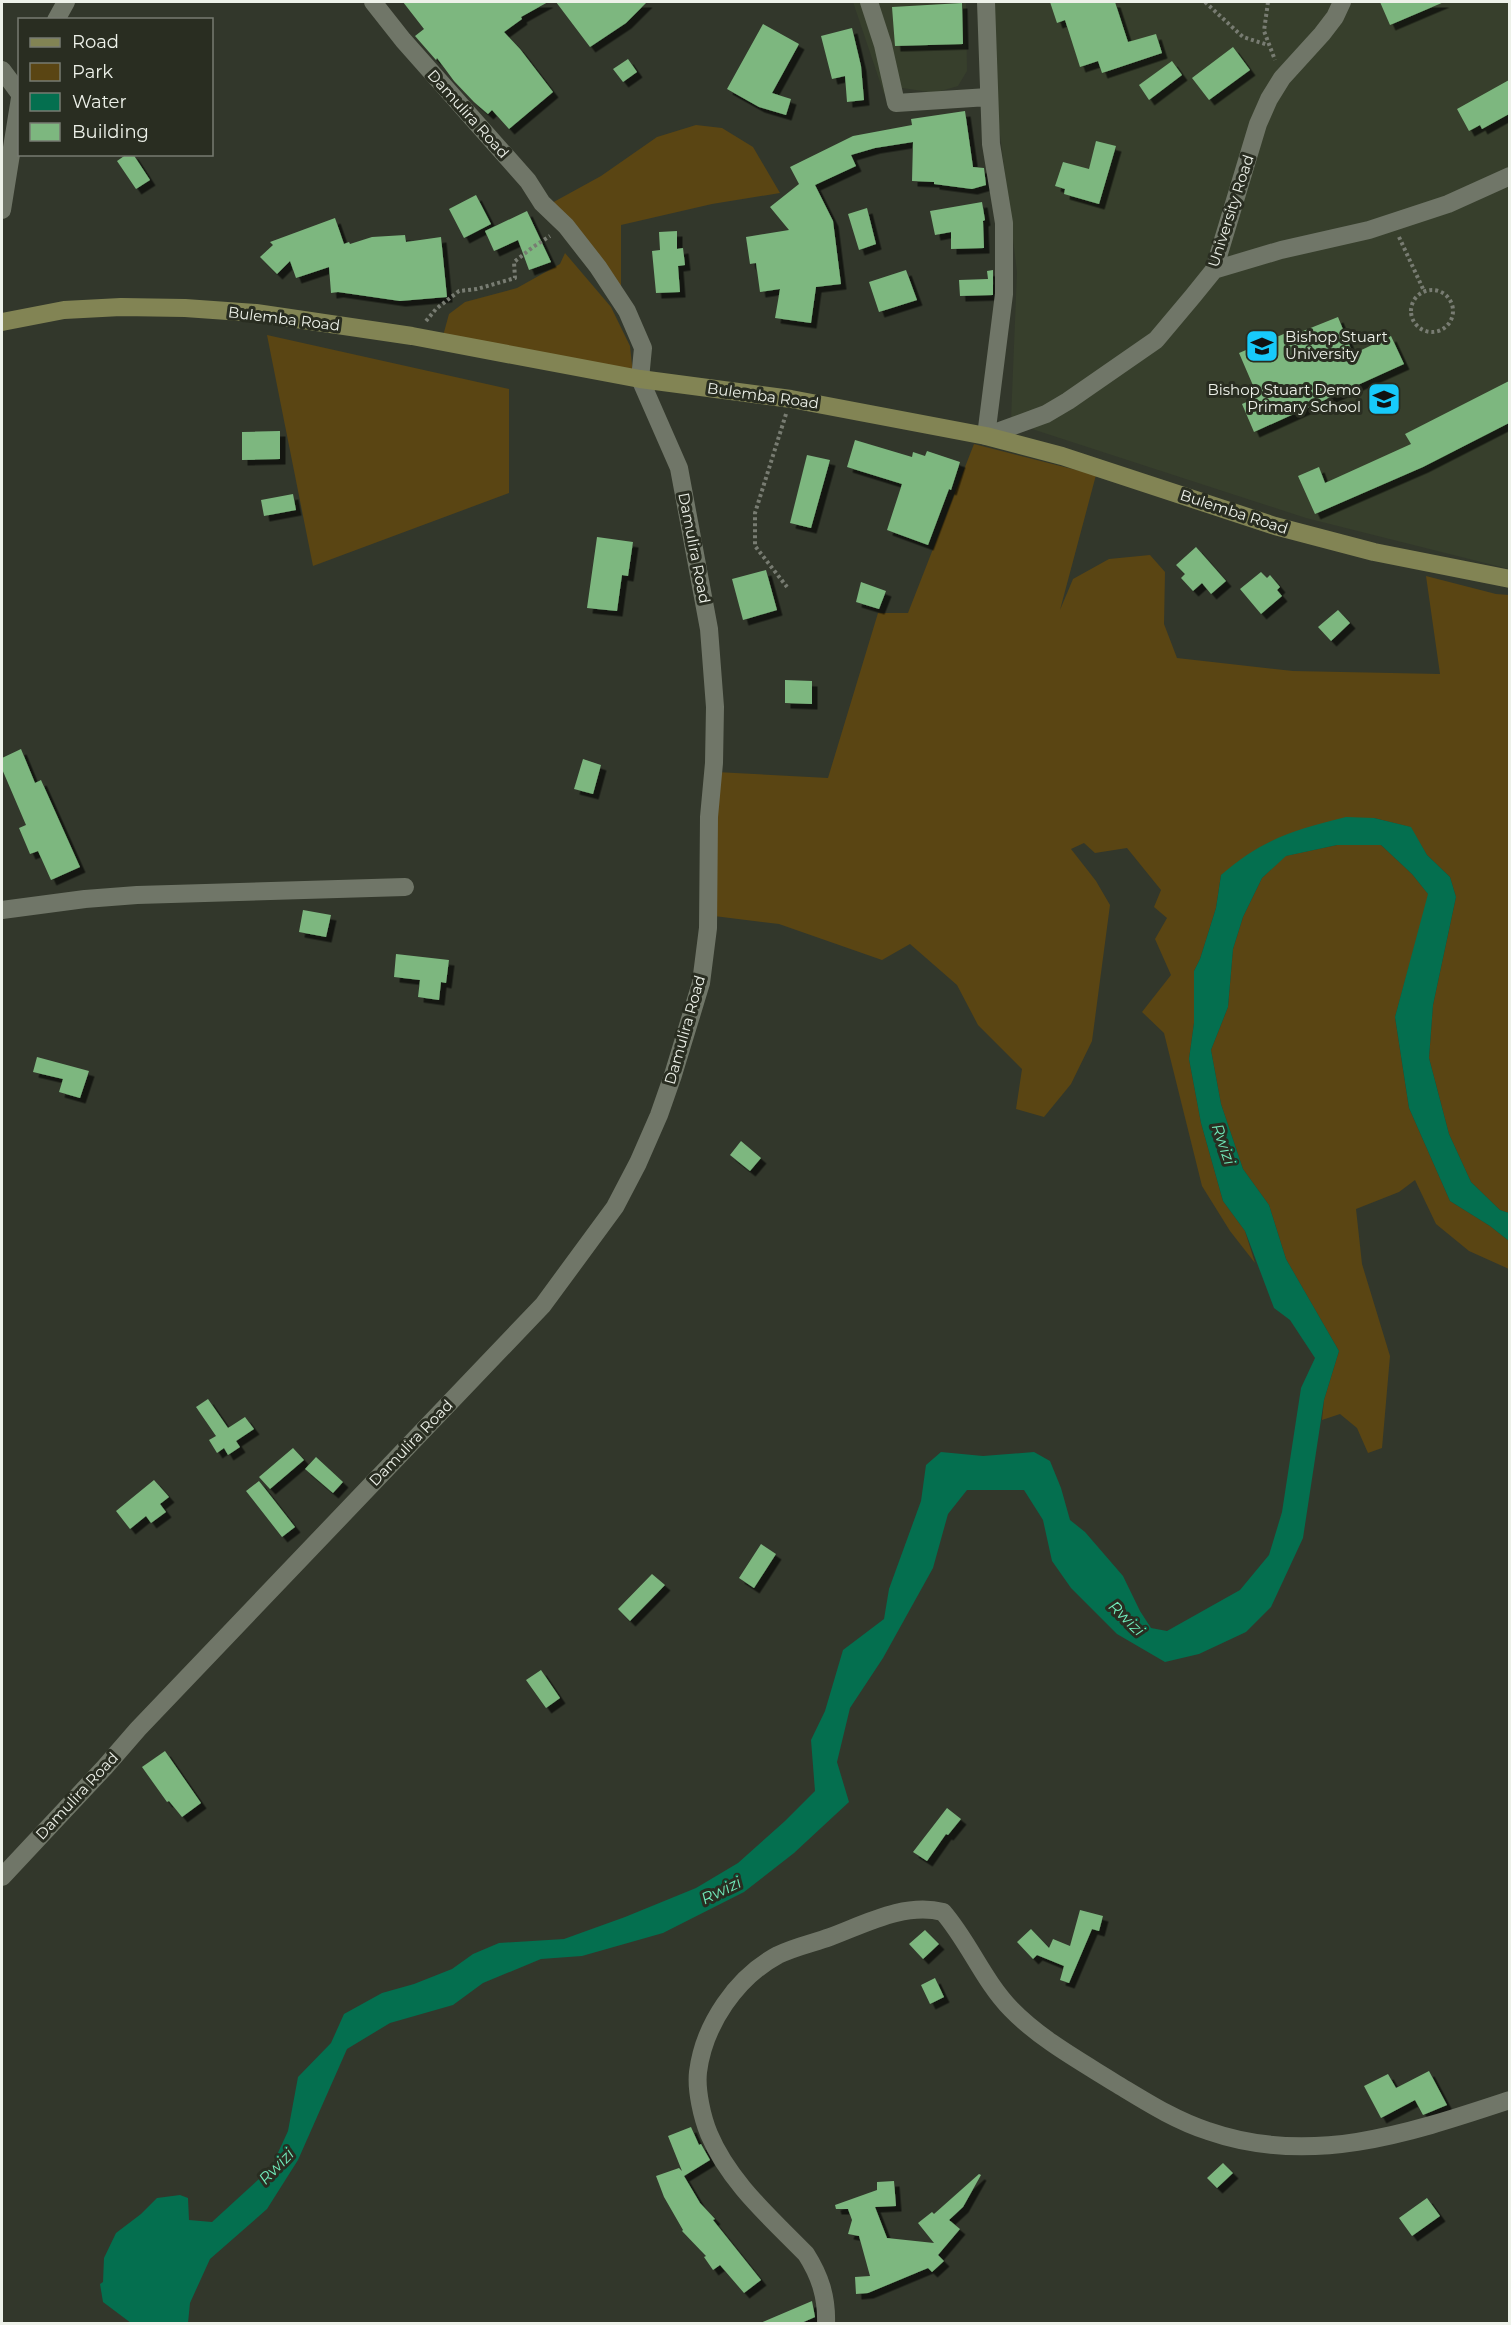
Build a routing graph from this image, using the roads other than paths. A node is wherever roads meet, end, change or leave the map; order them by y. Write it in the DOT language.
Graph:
graph roads {
  1 [pos="66,2"];
  2 [pos="373,2"];
  3 [pos="868,2"];
  4 [pos="986,2"];
  5 [pos="1342,2"];
  6 [pos="57,18"];
  7 [pos="2,70"];
  8 [pos="18,93"];
  9 [pos="988,97"];
  10 [pos="18,109"];
  11 [pos="1509,176"];
  12 [pos="2,210"];
  13 [pos="1214,270"];
  14 [pos="2,322"];
  15 [pos="640,379"];
  16 [pos="986,436"];
  17 [pos="1509,579"];
  18 [pos="405,887"];
  19 [pos="2,910"];
  20 [pos="2,1878"];
  21 [pos="1509,2100"];
  22 [pos="825,2324"];
  1 -- 6 [label="street"];
  2 -- 15 [label="street, Damulira Road"];
  3 -- 9 [label="street"];
  4 -- 9 [label="street"];
  5 -- 13 [label="street, University Road"];
  7 -- 8 [label="street"];
  9 -- 16 [label="street"];
  10 -- 12 [label="street"];
  11 -- 13 [label="street"];
  13 -- 16 [label="street, University Road"];
  14 -- 15 [label="main road, Bulemba Road"];
  15 -- 16 [label="main road, Bulemba Road"];
  15 -- 20 [label="street, Damulira Road"];
  16 -- 17 [label="main road, Bulemba Road"];
  18 -- 19 [label="street"];
  21 -- 22 [label="street"];
}
